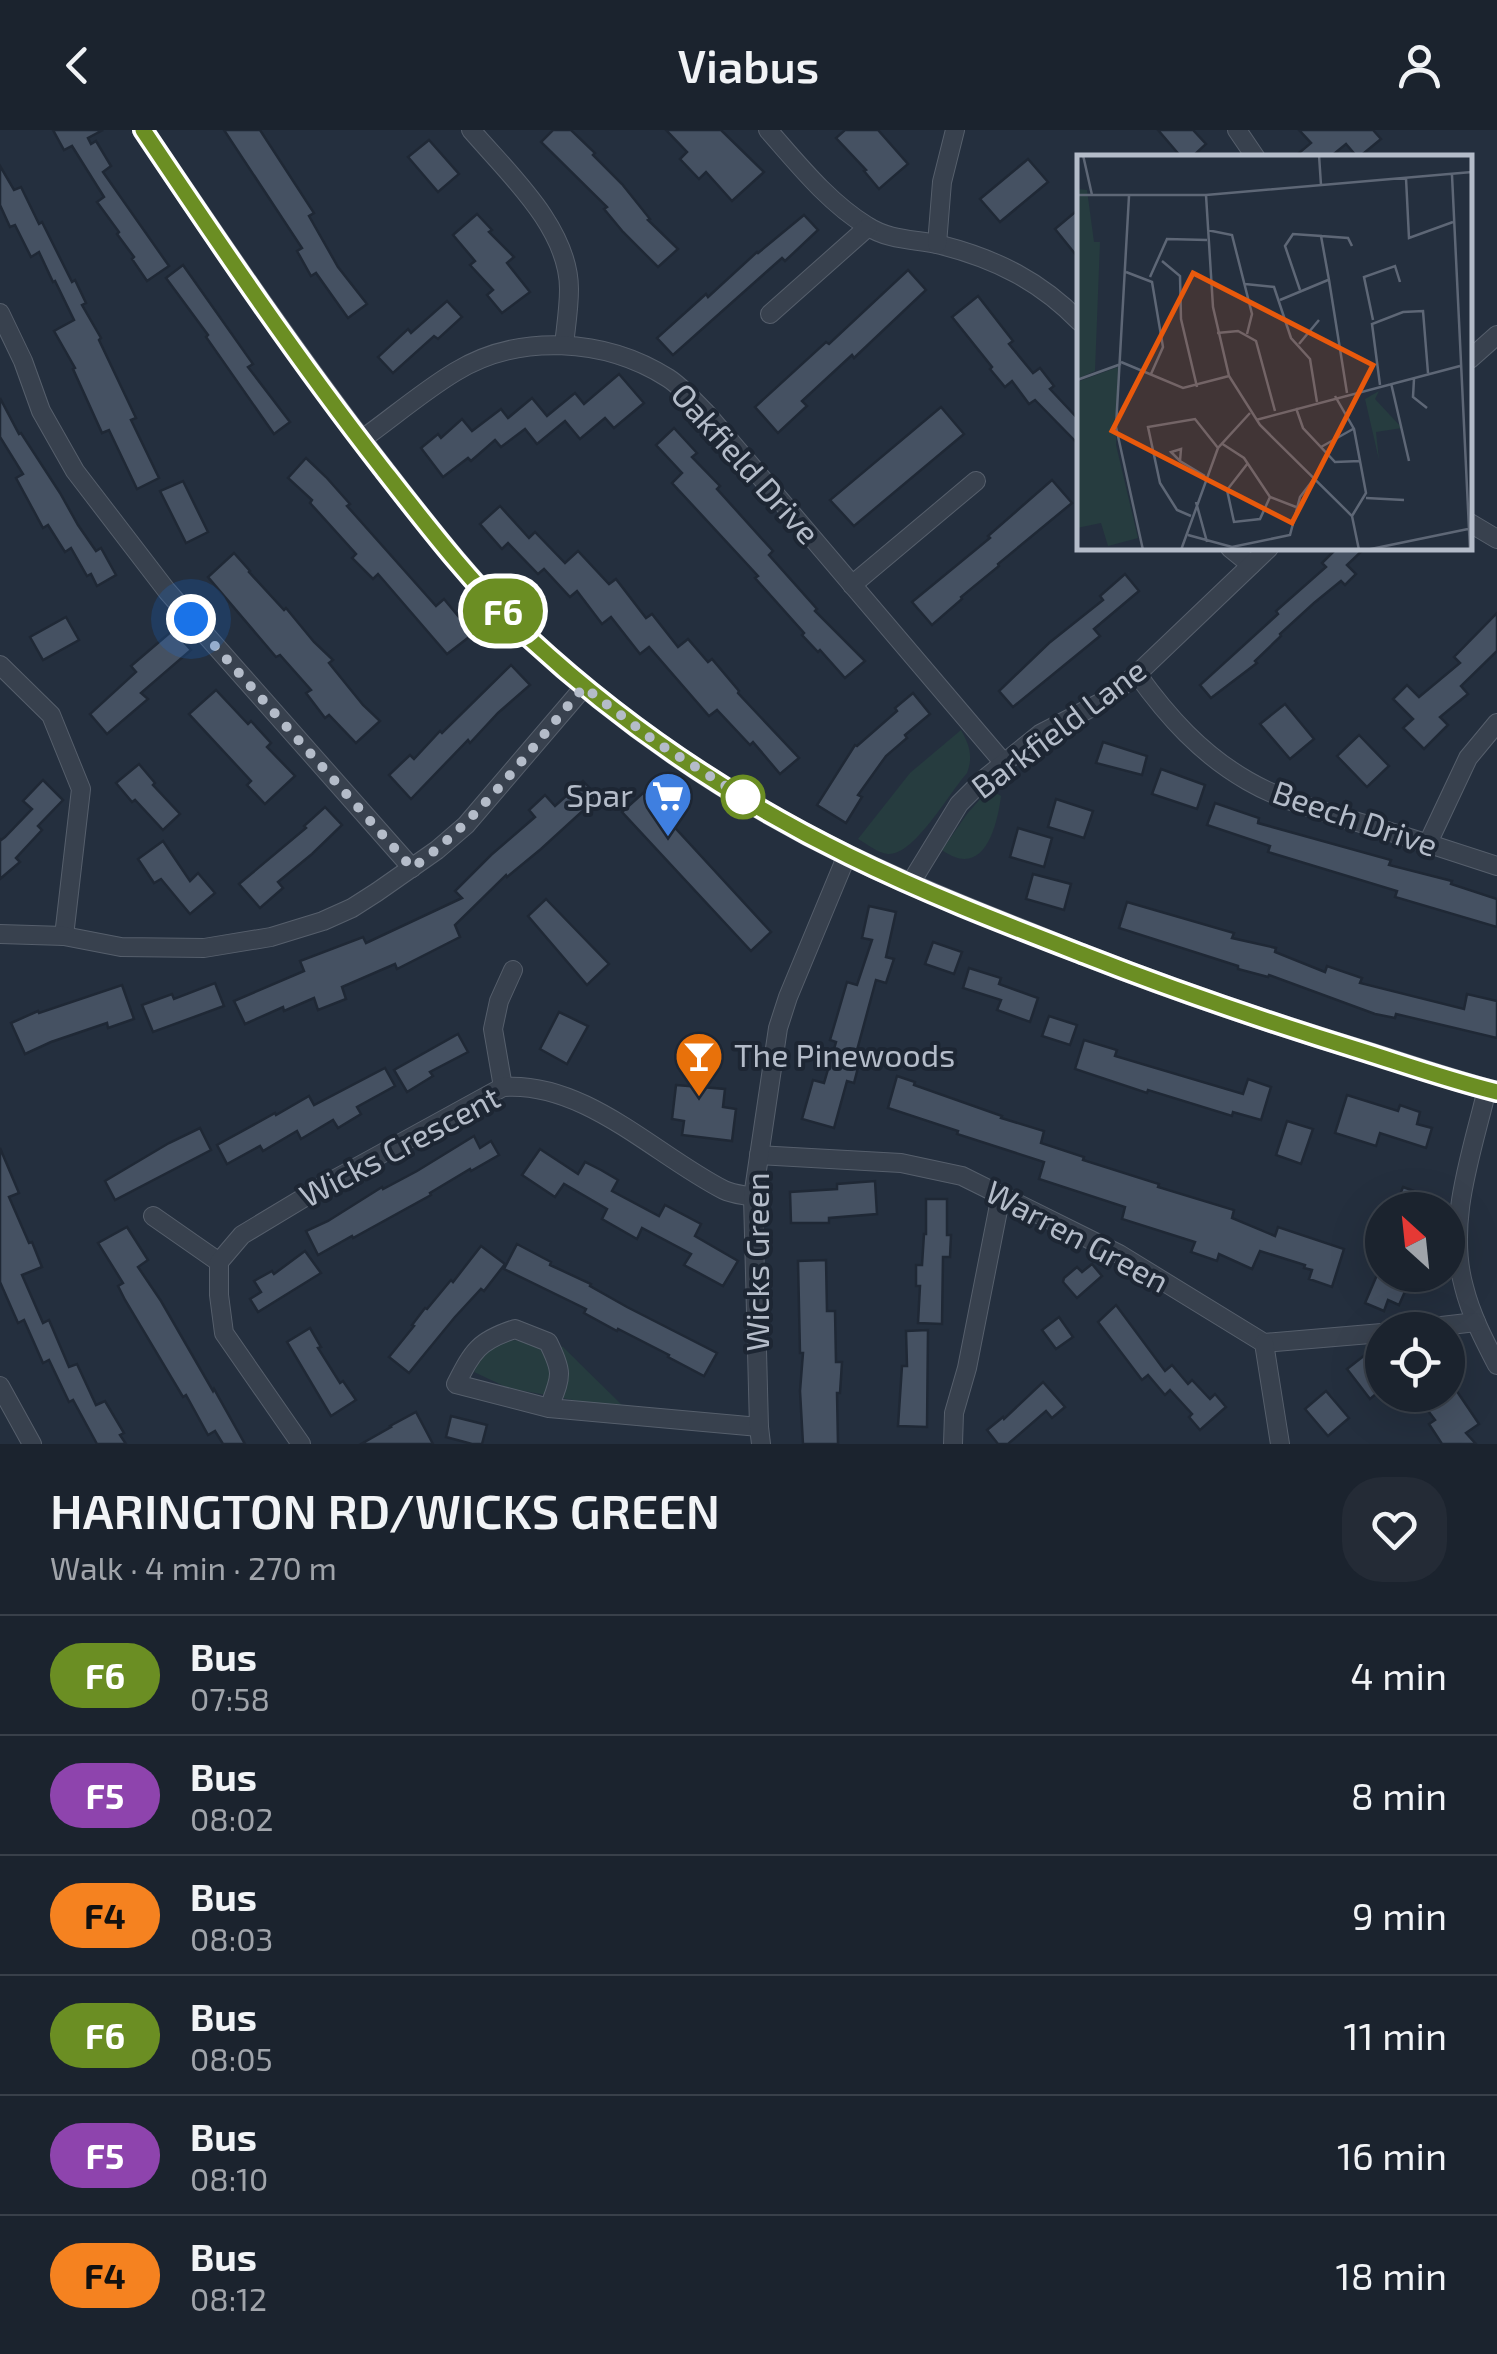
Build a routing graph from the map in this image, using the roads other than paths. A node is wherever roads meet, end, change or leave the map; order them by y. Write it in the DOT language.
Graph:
graph roads {
  1 [pos="142,130"];
  2 [pos="471,130"];
  3 [pos="768,130"];
  4 [pos="955,130"];
  5 [pos="1237,130"];
  6 [pos="1254,155"];
  7 [pos="868,227"];
  8 [pos="937,244"];
  9 [pos="0,313"];
  10 [pos="770,314"];
  11 [pos="1077,319"];
  12 [pos="1497,335"];
  13 [pos="564,345"];
  14 [pos="1472,357"];
  15 [pos="361,440"];
  16 [pos="976,481"];
  17 [pos="1472,524"];
  18 [pos="1497,539"];
  19 [pos="1232,550"];
  20 [pos="1267,550"];
  21 [pos="1251,565"];
  22 [pos="852,584"];
  23 [pos="0,665"];
  24 [pos="1137,674"];
  25 [pos="584,687"];
  26 [pos="1497,723"];
  27 [pos="1003,762"];
  28 [pos="1428,843"];
  29 [pos="847,855"];
  30 [pos="1497,866"];
  31 [pos="412,868"];
  32 [pos="910,884"];
  33 [pos="0,934"];
  34 [pos="64,936"];
  35 [pos="513,970"];
  36 [pos="503,1087"];
  37 [pos="1492,1091"];
  38 [pos="759,1155"];
  39 [pos="1001,1195"];
  40 [pos="754,1198"];
  41 [pos="153,1216"];
  42 [pos="220,1262"];
  43 [pos="1476,1322"];
  44 [pos="1465,1323"];
  45 [pos="1365,1335"];
  46 [pos="1264,1344"];
  47 [pos="1497,1366"];
  48 [pos="0,1386"];
  49 [pos="548,1408"];
  50 [pos="760,1436"];
  51 [pos="32,1444"];
  52 [pos="301,1444"];
  53 [pos="953,1444"];
  54 [pos="1280,1444"];
  1 -- 15 [label="street"];
  2 -- 13 [label="street"];
  3 -- 7 [label="street"];
  4 -- 8 [label="street"];
  5 -- 6 [label="street"];
  7 -- 8 [label="street"];
  7 -- 10 [label="street"];
  8 -- 11 [label="street"];
  9 -- 31 [label="street"];
  12 -- 14 [label="street"];
  13 -- 15 [label="street, Oakfield Drive"];
  13 -- 22 [label="street, Oakfield Drive"];
  15 -- 25 [label="street"];
  16 -- 22 [label="street"];
  17 -- 18 [label="street"];
  19 -- 21 [label="street"];
  20 -- 21 [label="street, Barkfield Lane"];
  21 -- 24 [label="street, Barkfield Lane"];
  22 -- 27 [label="street, Oakfield Drive"];
  23 -- 34 [label="street"];
  24 -- 27 [label="street, Barkfield Lane"];
  24 -- 28 [label="street, Beech Drive"];
  25 -- 29 [label="street"];
  25 -- 31 [label="street"];
  26 -- 28 [label="street"];
  27 -- 32 [label="street, Barkfield Lane"];
  28 -- 30 [label="street, Beech Drive"];
  29 -- 32 [label="street"];
  29 -- 38 [label="street, Wicks Green"];
  31 -- 34 [label="street"];
  32 -- 37 [label="street"];
  33 -- 34 [label="street"];
  35 -- 36 [label="street"];
  36 -- 40 [label="street, Wicks Crescent"];
  36 -- 42 [label="street, Wicks Crescent"];
  37 -- 43 [label="street"];
  38 -- 39 [label="street, Warren Green"];
  38 -- 40 [label="street, Wicks Green"];
  39 -- 46 [label="street, Warren Green"];
  39 -- 53 [label="street"];
  40 -- 50 [label="street, Wicks Green"];
  41 -- 42 [label="street"];
  42 -- 52 [label="street"];
  43 -- 44 [label="street"];
  43 -- 47 [label="street"];
  45 -- 46 [label="street"];
  46 -- 54 [label="street"];
  48 -- 51 [label="street"];
  49 -- 49 [label="street"];
  49 -- 50 [label="street"];
}
